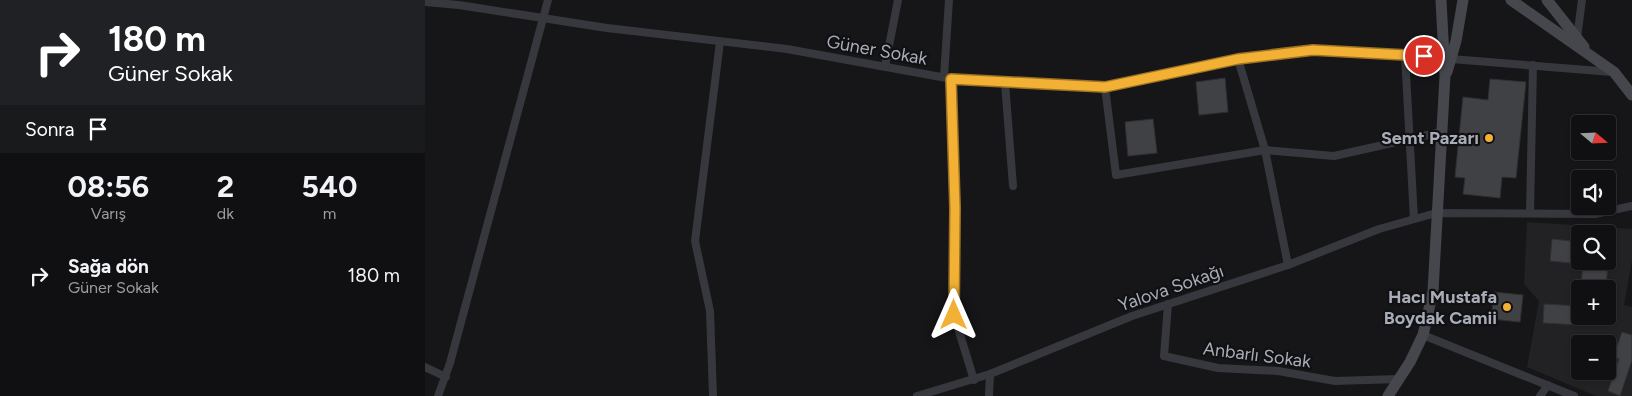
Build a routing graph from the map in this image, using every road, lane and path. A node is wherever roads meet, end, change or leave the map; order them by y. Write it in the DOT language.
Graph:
graph roads {
  1 [pos="548,0"];
  2 [pos="898,0"];
  3 [pos="949,0"];
  4 [pos="1441,0"];
  5 [pos="1463,0"];
  6 [pos="1511,0"];
  7 [pos="1547,0"];
  8 [pos="1581,0"];
  9 [pos="425,2"];
  10 [pos="543,18"];
  11 [pos="1577,38"];
  12 [pos="720,42"];
  13 [pos="1405,55"];
  14 [pos="1591,56"];
  15 [pos="1447,58"];
  16 [pos="1238,59"];
  17 [pos="885,66"];
  18 [pos="1533,66"];
  19 [pos="1614,72"];
  20 [pos="948,78"];
  21 [pos="1005,82"];
  22 [pos="1105,87"];
  23 [pos="1632,96"];
  24 [pos="1441,132"];
  25 [pos="1409,140"];
  26 [pos="1265,150"];
  27 [pos="1013,186"];
  28 [pos="1632,206"];
  29 [pos="1436,213"];
  30 [pos="1530,214"];
  31 [pos="1414,219"];
  32 [pos="1288,265"];
  33 [pos="1168,304"];
  34 [pos="1423,335"];
  35 [pos="425,368"];
  36 [pos="990,374"];
  37 [pos="446,377"];
  38 [pos="1399,379"];
  39 [pos="974,380"];
  40 [pos="1548,385"];
  41 [pos="438,396"];
  42 [pos="713,396"];
  43 [pos="917,396"];
  44 [pos="989,396"];
  45 [pos="1389,396"];
  46 [pos="1539,396"];
  47 [pos="1574,396"];
  1 -- 10 [label="street"];
  2 -- 17 [label="street"];
  3 -- 20 [label="street"];
  4 -- 15 [label="street"];
  5 -- 15 [label="street"];
  6 -- 14 [label="street"];
  7 -- 11 [label="street"];
  8 -- 11 [label="street"];
  9 -- 10 [label="street, Güner Sokak"];
  10 -- 12 [label="street, Güner Sokak"];
  10 -- 37 [label="street"];
  11 -- 14 [label="street"];
  12 -- 17 [label="street, Güner Sokak"];
  12 -- 42 [label="street"];
  13 -- 15 [label="street, Güner Sokak"];
  13 -- 16 [label="street, Güner Sokak"];
  13 -- 25 [label="street"];
  14 -- 19 [label="street"];
  15 -- 18 [label="street, Güner Sokak"];
  15 -- 24 [label="street"];
  16 -- 22 [label="street, Güner Sokak"];
  16 -- 26 [label="street"];
  17 -- 20 [label="street, Güner Sokak"];
  18 -- 19 [label="street, Güner Sokak"];
  18 -- 30 [label="street"];
  19 -- 23 [label="street"];
  20 -- 21 [label="street, Güner Sokak"];
  20 -- 39 [label="street"];
  21 -- 22 [label="street, Güner Sokak"];
  21 -- 27 [label="street"];
  22 -- 26 [label="street"];
  24 -- 25 [label="street"];
  24 -- 29 [label="street"];
  25 -- 26 [label="street"];
  25 -- 31 [label="street"];
  26 -- 32 [label="street"];
  28 -- 30 [label="street, Yalova Sokağı"];
  29 -- 30 [label="street, Yalova Sokağı"];
  29 -- 31 [label="street, Yalova Sokağı"];
  29 -- 34 [label="street"];
  31 -- 32 [label="street, Yalova Sokağı"];
  32 -- 33 [label="street, Yalova Sokağı"];
  33 -- 36 [label="street, Yalova Sokağı"];
  33 -- 38 [label="street, Anbarlı Sokak"];
  34 -- 38 [label="street"];
  34 -- 40 [label="street"];
  35 -- 37 [label="street"];
  36 -- 39 [label="street, Yalova Sokağı"];
  36 -- 44 [label="street"];
  37 -- 41 [label="street"];
  38 -- 45 [label="street"];
  39 -- 43 [label="street, Yalova Sokağı"];
  40 -- 46 [label="street"];
  40 -- 47 [label="street"];
}
